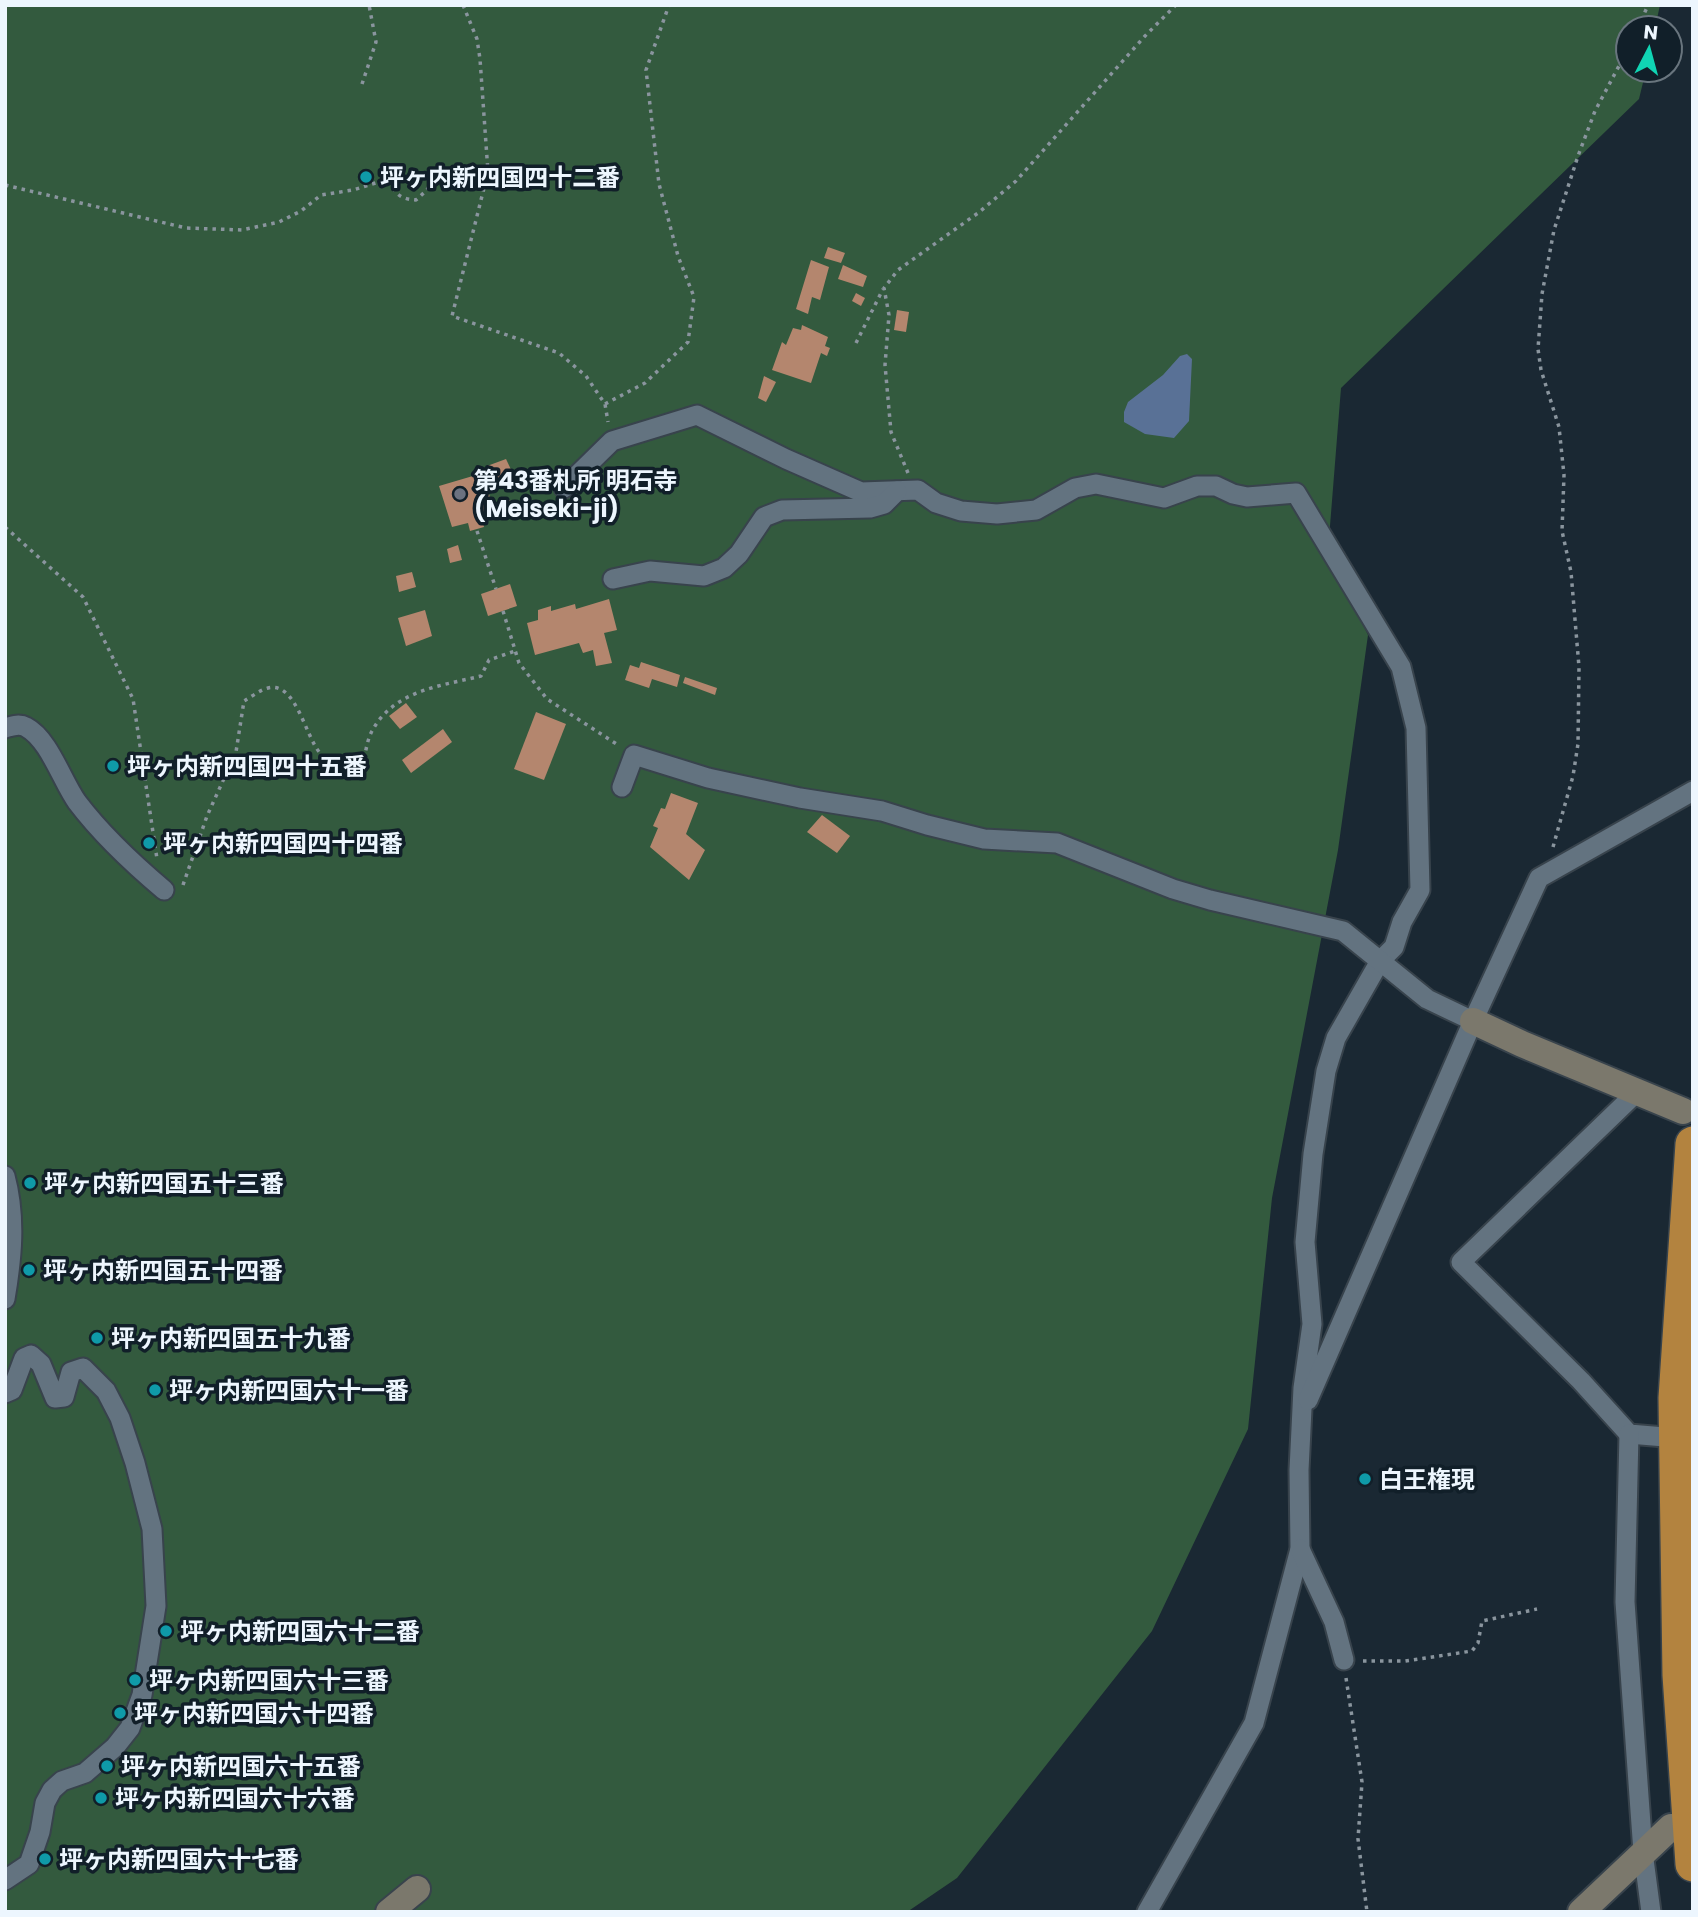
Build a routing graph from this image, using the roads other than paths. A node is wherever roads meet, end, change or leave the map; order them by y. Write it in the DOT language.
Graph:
graph roads {
  1 [pos="564,488"];
  2 [pos="897,491"];
  3 [pos="613,579"];
  4 [pos="5,728"];
  5 [pos="622,787"];
  6 [pos="1693,792"];
  7 [pos="163,890"];
  8 [pos="1380,961"];
  9 [pos="1473,1021"];
  10 [pos="1637,1092"];
  11 [pos="1683,1111"];
  12 [pos="1693,1144"];
  13 [pos="5,1176"];
  14 [pos="5,1299"];
  15 [pos="5,1393"];
  16 [pos="1303,1413"];
  17 [pos="1629,1434"];
  18 [pos="1665,1437"];
  19 [pos="1693,1493"];
  20 [pos="1300,1549"];
  21 [pos="1693,1558"];
  22 [pos="1344,1660"];
  23 [pos="1671,1826"];
  24 [pos="1643,1852"];
  25 [pos="1693,1864"];
  26 [pos="5,1880"];
  27 [pos="417,1889"];
  28 [pos="389,1912"];
  29 [pos="1147,1912"];
  30 [pos="1581,1912"];
  31 [pos="1651,1912"];
  1 -- 2 [label="street"];
  2 -- 3 [label="street"];
  2 -- 8 [label="street"];
  4 -- 7 [label="street"];
  5 -- 8 [label="street"];
  6 -- 9 [label="street"];
  8 -- 9 [label="street"];
  8 -- 16 [label="street"];
  9 -- 10 [label="street"];
  9 -- 16 [label="street"];
  10 -- 11 [label="street"];
  10 -- 17 [label="street"];
  12 -- 25 [label="highway"];
  13 -- 14 [label="street"];
  15 -- 26 [label="street"];
  16 -- 20 [label="street"];
  17 -- 18 [label="street"];
  17 -- 24 [label="street"];
  19 -- 21 [label="highway"];
  20 -- 22 [label="street"];
  20 -- 29 [label="street"];
  23 -- 24 [label="street"];
  24 -- 30 [label="street"];
  24 -- 31 [label="street"];
  27 -- 28 [label="street"];
}
